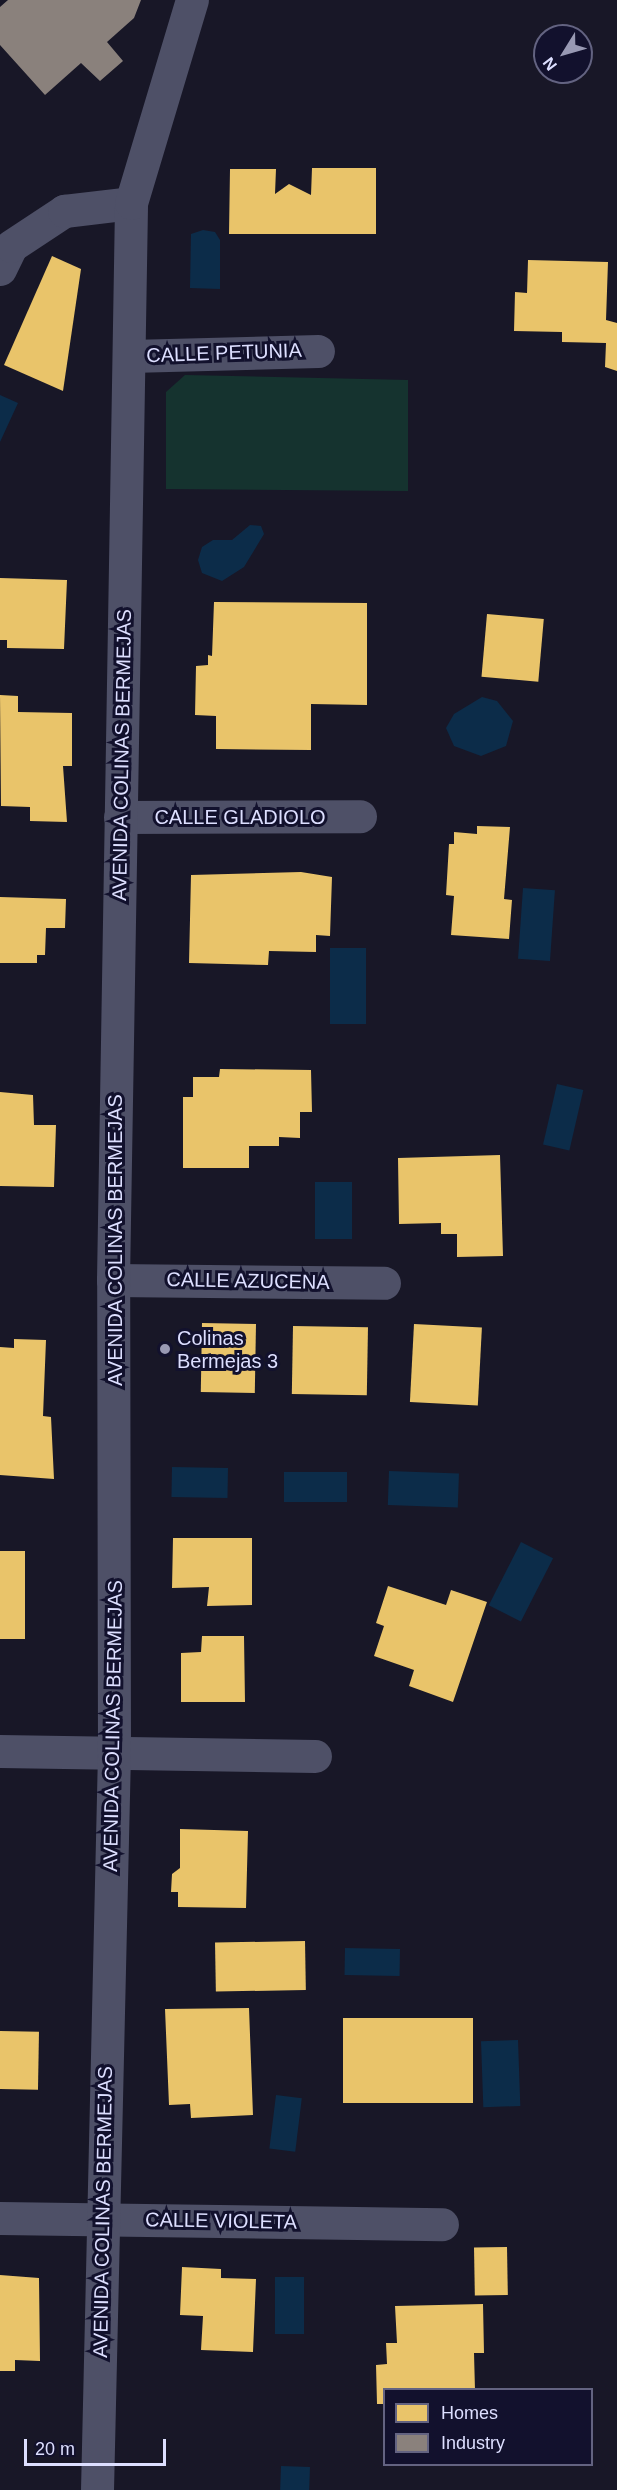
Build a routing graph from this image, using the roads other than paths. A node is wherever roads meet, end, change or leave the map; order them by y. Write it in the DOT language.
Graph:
graph roads {
  1 [pos="192,0"];
  2 [pos="131,203"];
  3 [pos="0,269"];
  4 [pos="318,351"];
  5 [pos="130,356"];
  6 [pos="360,816"];
  7 [pos="120,817"];
  8 [pos="113,1280"];
  9 [pos="384,1282"];
  10 [pos="0,1751"];
  11 [pos="114,1753"];
  12 [pos="315,1756"];
  13 [pos="0,2218"];
  14 [pos="102,2219"];
  15 [pos="442,2224"];
  16 [pos="97,2490"];
  1 -- 2 [label="street, AVENIDA COLINAS BERMEJAS"];
  2 -- 3 [label="street"];
  2 -- 5 [label="street, AVENIDA COLINAS BERMEJAS"];
  4 -- 5 [label="street, CALLE PETUNIA"];
  5 -- 7 [label="street, AVENIDA COLINAS BERMEJAS"];
  6 -- 7 [label="street, CALLE GLADIOLO"];
  7 -- 8 [label="street, AVENIDA COLINAS BERMEJAS"];
  8 -- 9 [label="street, CALLE AZUCENA"];
  8 -- 11 [label="street, AVENIDA COLINAS BERMEJAS"];
  10 -- 11 [label="street"];
  11 -- 12 [label="street"];
  11 -- 14 [label="street, AVENIDA COLINAS BERMEJAS"];
  13 -- 14 [label="street, CALLE VIOLETA"];
  14 -- 15 [label="street, CALLE VIOLETA"];
  14 -- 16 [label="street, AVENIDA COLINAS BERMEJAS"];
}
